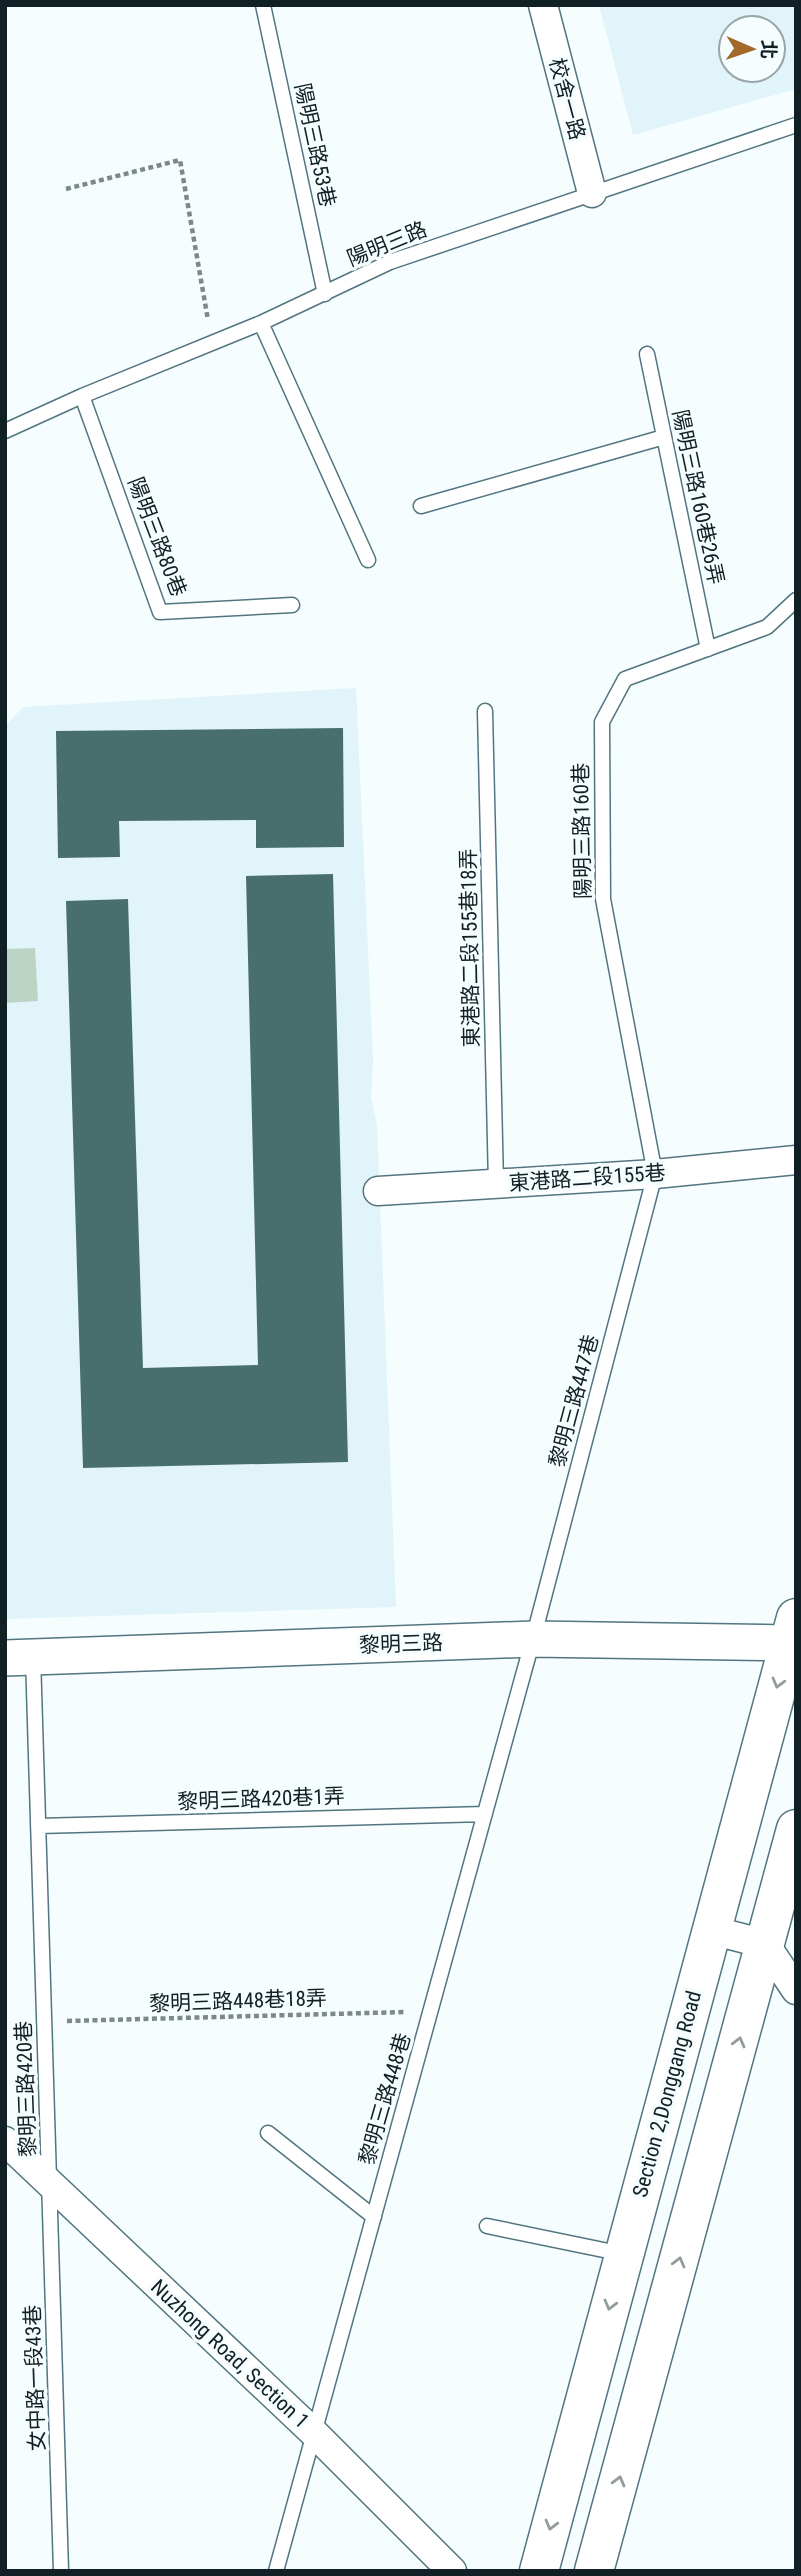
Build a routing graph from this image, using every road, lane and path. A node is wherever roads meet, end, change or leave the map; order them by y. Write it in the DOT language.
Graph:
graph roads {
  1 [pos="263,5"];
  2 [pos="543,5"];
  3 [pos="796,125"];
  4 [pos="66,189"];
  5 [pos="592,192"];
  6 [pos="325,294"];
  7 [pos="261,323"];
  8 [pos="212,343"];
  9 [pos="647,354"];
  10 [pos="82,396"];
  11 [pos="5,431"];
  12 [pos="664,438"];
  13 [pos="421,506"];
  14 [pos="368,560"];
  15 [pos="796,600"];
  16 [pos="292,605"];
  17 [pos="708,649"];
  18 [pos="485,711"];
  19 [pos="796,1160"];
  20 [pos="656,1174"];
  21 [pos="496,1184"];
  22 [pos="379,1191"];
  23 [pos="794,1635"];
  24 [pos="533,1639"];
  25 [pos="19,1658"];
  26 [pos="485,1814"];
  27 [pos="38,1826"];
  28 [pos="796,1829"];
  29 [pos="711,1930"];
  30 [pos="765,1944"];
  31 [pos="796,1990"];
  32 [pos="432,2011"];
  33 [pos="46,2022"];
  34 [pos="268,2133"];
  35 [pos="5,2141"];
  36 [pos="50,2184"];
  37 [pos="374,2217"];
  38 [pos="487,2226"];
  39 [pos="624,2254"];
  40 [pos="313,2432"];
  41 [pos="61,2571"];
  42 [pos="276,2571"];
  43 [pos="452,2571"];
  44 [pos="539,2571"];
  45 [pos="594,2571"];
  1 -- 6 [label="lane, 陽明三路53巷"];
  2 -- 5 [label="street, 校舍一路"];
  3 -- 5 [label="lane, 陽明三路"];
  4 -- 8 [label="path"];
  5 -- 6 [label="lane, 陽明三路"];
  6 -- 7 [label="lane, 陽明三路"];
  7 -- 8 [label="lane, 陽明三路"];
  7 -- 14 [label="lane"];
  8 -- 10 [label="lane, 陽明三路"];
  9 -- 12 [label="lane, 陽明三路160巷26弄"];
  10 -- 11 [label="lane, 陽明三路"];
  10 -- 16 [label="lane, 陽明三路80巷"];
  12 -- 13 [label="lane"];
  12 -- 17 [label="lane, 陽明三路160巷26弄"];
  15 -- 17 [label="lane, 陽明三路160巷"];
  17 -- 20 [label="lane, 陽明三路160巷"];
  18 -- 21 [label="lane, 東港路二段155巷18弄"];
  19 -- 20 [label="street, 東港路二段155巷"];
  20 -- 21 [label="street, 東港路二段155巷"];
  20 -- 24 [label="lane, 黎明三路447巷"];
  21 -- 22 [label="street, 東港路二段155巷"];
  23 -- 24 [label="street, 黎明三路"];
  23 -- 29 [label="main road, Section 2,Donggang Road, one-way"];
  24 -- 25 [label="street, 黎明三路"];
  24 -- 26 [label="lane, 黎明三路448巷"];
  25 -- 27 [label="lane, 黎明三路420巷"];
  26 -- 27 [label="lane, 黎明三路420巷1弄"];
  26 -- 32 [label="lane, 黎明三路448巷"];
  27 -- 33 [label="lane, 黎明三路420巷"];
  28 -- 30 [label="main road"];
  29 -- 30 [label="street"];
  29 -- 39 [label="main road, Section 2,Donggang Road"];
  30 -- 31 [label="street"];
  45 -- 30 [label="main road, one-way"];
  32 -- 33 [label="path, 黎明三路448巷18弄"];
  32 -- 37 [label="lane, 黎明三路448巷"];
  33 -- 36 [label="lane, 黎明三路420巷"];
  34 -- 37 [label="lane"];
  35 -- 36 [label="street, Nuzhong Road, Section 1"];
  36 -- 40 [label="street, Nuzhong Road, Section 1"];
  36 -- 41 [label="lane, 女中路一段43巷"];
  37 -- 40 [label="lane, 黎明三路448巷"];
  38 -- 39 [label="lane"];
  39 -- 44 [label="main road, Section 2,Donggang Road, one-way"];
  40 -- 42 [label="lane, 黎明三路448巷"];
  40 -- 43 [label="street, Nuzhong Road, Section 1"];
}
